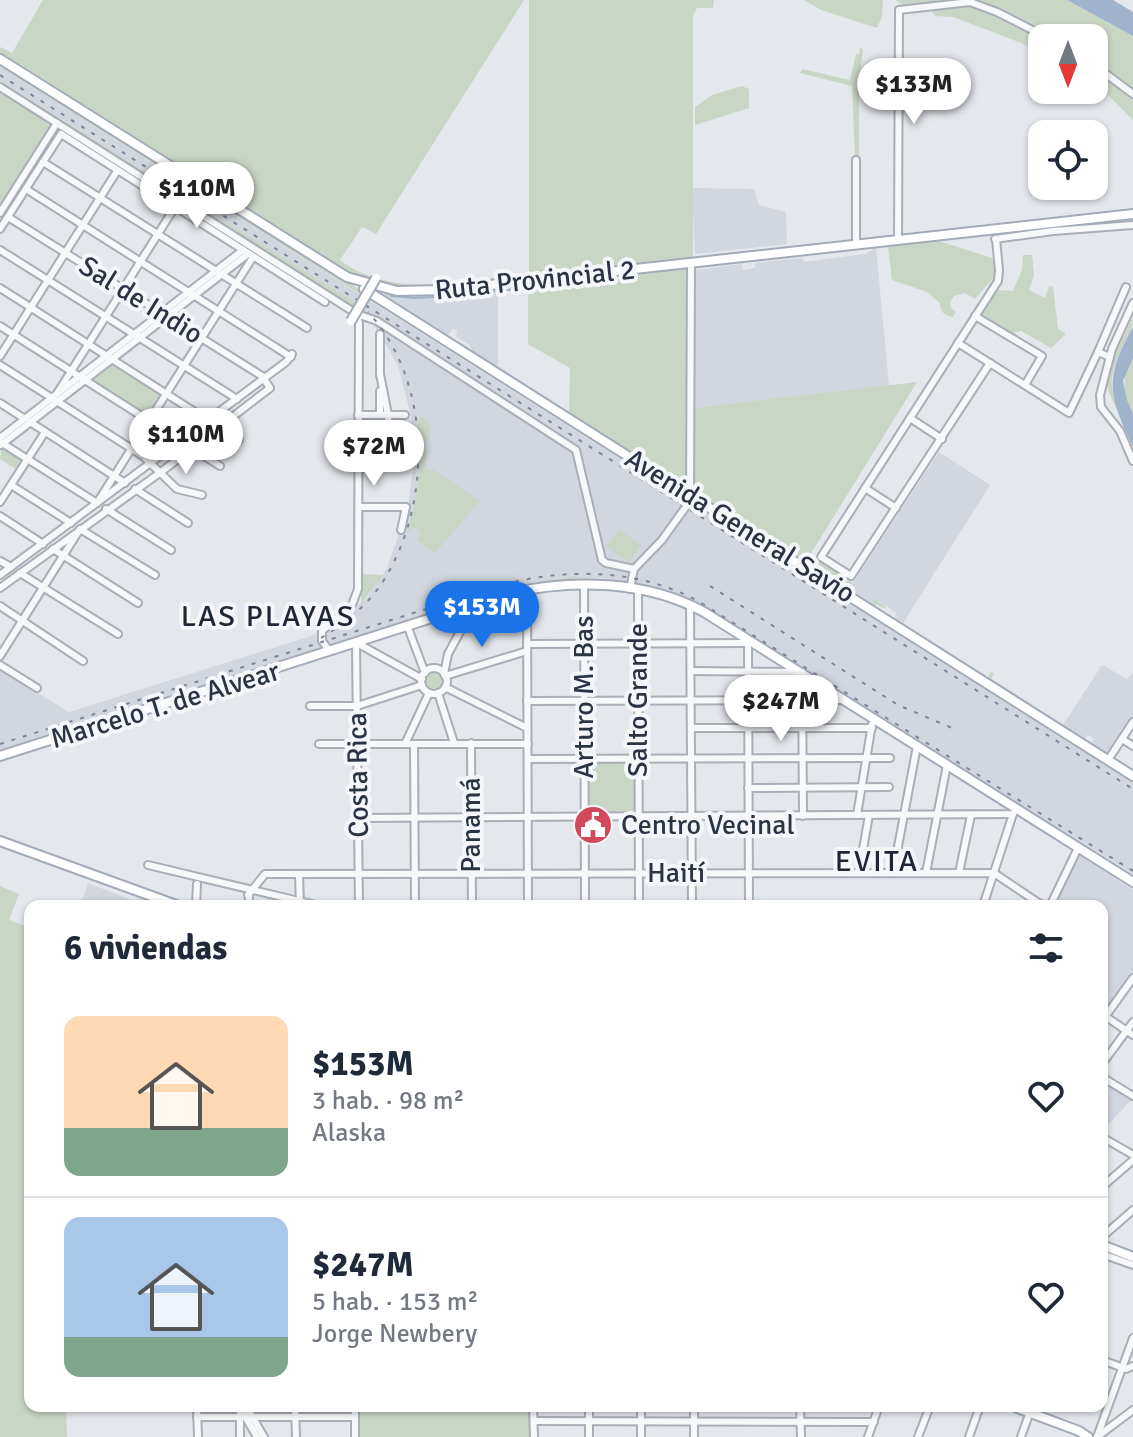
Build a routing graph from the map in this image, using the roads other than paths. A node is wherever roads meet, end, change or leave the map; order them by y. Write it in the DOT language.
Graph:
graph roads {
  1 [pos="1028,28"];
  2 [pos="0,59"];
  3 [pos="1108,75"];
  4 [pos="0,87"];
  5 [pos="1133,94"];
  6 [pos="57,123"];
  7 [pos="856,160"];
  8 [pos="43,162"];
  9 [pos="117,171"];
  10 [pos="26,189"];
  11 [pos="100,198"];
  12 [pos="175,207"];
  13 [pos="0,213"];
  14 [pos="1133,214"];
  15 [pos="8,217"];
  16 [pos="83,225"];
  17 [pos="1133,225"];
  18 [pos="0,229"];
  19 [pos="991,229"];
  20 [pos="157,234"];
  21 [pos="898,239"];
  22 [pos="996,239"];
  23 [pos="856,244"];
  24 [pos="0,250"];
  25 [pos="65,253"];
  26 [pos="248,254"];
  27 [pos="140,261"];
  28 [pos="691,263"];
  29 [pos="218,272"];
  30 [pos="347,277"];
  31 [pos="376,278"];
  32 [pos="48,280"];
  33 [pos="236,283"];
  34 [pos="1126,287"];
  35 [pos="0,288"];
  36 [pos="123,289"];
  37 [pos="386,289"];
  38 [pos="191,294"];
  39 [pos="325,302"];
  40 [pos="383,302"];
  41 [pos="1133,303"];
  42 [pos="31,307"];
  43 [pos="219,311"];
  44 [pos="164,315"];
  45 [pos="105,316"];
  46 [pos="975,316"];
  47 [pos="356,318"];
  48 [pos="0,326"];
  49 [pos="307,328"];
  50 [pos="380,334"];
  51 [pos="13,335"];
  52 [pos="137,336"];
  53 [pos="201,338"];
  54 [pos="958,343"];
  55 [pos="88,344"];
  56 [pos="1098,352"];
  57 [pos="0,356"];
  58 [pos="110,357"];
  59 [pos="1110,357"];
  60 [pos="990,363"];
  61 [pos="0,365"];
  62 [pos="184,366"];
  63 [pos="71,371"];
  64 [pos="380,374"];
  65 [pos="82,378"];
  66 [pos="264,379"];
  67 [pos="1025,385"];
  68 [pos="166,393"];
  69 [pos="55,398"];
  70 [pos="237,399"];
  71 [pos="0,403"];
  72 [pos="247,406"];
  73 [pos="257,412"];
  74 [pos="358,415"];
  75 [pos="380,415"];
  76 [pos="388,415"];
  77 [pos="405,415"];
  78 [pos="910,418"];
  79 [pos="149,420"];
  80 [pos="27,421"];
  81 [pos="209,421"];
  82 [pos="219,427"];
  83 [pos="45,432"];
  84 [pos="942,439"];
  85 [pos="239,440"];
  86 [pos="181,441"];
  87 [pos="1,442"];
  88 [pos="131,448"];
  89 [pos="192,448"];
  90 [pos="392,456"];
  91 [pos="28,460"];
  92 [pos="1133,461"];
  93 [pos="152,464"];
  94 [pos="220,466"];
  95 [pos="359,466"];
  96 [pos="379,466"];
  97 [pos="161,472"];
  98 [pos="114,476"];
  99 [pos="125,483"];
  100 [pos="11,485"];
  101 [pos="865,488"];
  102 [pos="135,489"];
  103 [pos="202,495"];
  104 [pos="691,495"];
  105 [pos="0,502"];
  106 [pos="97,503"];
  107 [pos="359,507"];
  108 [pos="896,508"];
  109 [pos="106,509"];
  110 [pos="0,516"];
  111 [pos="71,523"];
  112 [pos="188,523"];
  113 [pos="80,529"];
  114 [pos="401,530"];
  115 [pos="43,544"];
  116 [pos="53,549"];
  117 [pos="171,550"];
  118 [pos="63,556"];
  119 [pos="0,561"];
  120 [pos="11,567"];
  121 [pos="634,569"];
  122 [pos="20,573"];
  123 [pos="0,575"];
  124 [pos="155,575"];
  125 [pos="584,585"];
  126 [pos="0,588"];
  127 [pos="43,588"];
  128 [pos="527,589"];
  129 [pos="634,589"];
  130 [pos="138,603"];
  131 [pos="475,603"];
  132 [pos="690,605"];
  133 [pos="0,606"];
  134 [pos="23,620"];
  135 [pos="407,625"];
  136 [pos="118,634"];
  137 [pos="749,641"];
  138 [pos="355,643"];
  139 [pos="638,643"];
  140 [pos="690,643"];
  141 [pos="584,644"];
  142 [pos="527,648"];
  143 [pos="329,650"];
  144 [pos="0,656"];
  145 [pos="83,661"];
  146 [pos="0,665"];
  147 [pos="691,671"];
  148 [pos="748,671"];
  149 [pos="802,672"];
  150 [pos="445,675"];
  151 [pos="423,679"];
  152 [pos="445,687"];
  153 [pos="37,688"];
  154 [pos="429,693"];
  155 [pos="438,693"];
  156 [pos="748,700"];
  157 [pos="802,700"];
  158 [pos="844,700"];
  159 [pos="527,701"];
  160 [pos="584,701"];
  161 [pos="638,701"];
  162 [pos="691,701"];
  163 [pos="310,706"];
  164 [pos="357,706"];
  165 [pos="1133,722"];
  166 [pos="872,723"];
  167 [pos="527,728"];
  168 [pos="691,728"];
  169 [pos="748,728"];
  170 [pos="802,728"];
  171 [pos="1122,739"];
  172 [pos="454,743"];
  173 [pos="471,743"];
  174 [pos="319,744"];
  175 [pos="358,744"];
  176 [pos="405,744"];
  177 [pos="414,744"];
  178 [pos="528,744"];
  179 [pos="917,746"];
  180 [pos="1133,746"];
  181 [pos="0,756"];
  182 [pos="691,758"];
  183 [pos="748,758"];
  184 [pos="802,758"];
  185 [pos="866,758"];
  186 [pos="890,758"];
  187 [pos="528,759"];
  188 [pos="585,759"];
  189 [pos="638,759"];
  190 [pos="1108,760"];
  191 [pos="947,765"];
  192 [pos="1133,776"];
  193 [pos="861,787"];
  194 [pos="889,787"];
  195 [pos="748,788"];
  196 [pos="803,788"];
  197 [pos="1014,812"];
  198 [pos="857,815"];
  199 [pos="869,815"];
  200 [pos="905,815"];
  201 [pos="938,815"];
  202 [pos="971,815"];
  203 [pos="691,816"];
  204 [pos="749,816"];
  205 [pos="803,816"];
  206 [pos="414,817"];
  207 [pos="471,817"];
  208 [pos="528,817"];
  209 [pos="585,817"];
  210 [pos="638,817"];
  211 [pos="359,818"];
  212 [pos="0,842"];
  213 [pos="1078,848"];
  214 [pos="148,865"];
  215 [pos="859,872"];
  216 [pos="639,873"];
  217 [pos="692,873"];
  218 [pos="749,873"];
  219 [pos="893,873"];
  220 [pos="926,873"];
  221 [pos="959,873"];
  222 [pos="994,873"];
  223 [pos="415,874"];
  224 [pos="472,874"];
  225 [pos="528,874"];
  226 [pos="585,874"];
  227 [pos="299,875"];
  228 [pos="359,875"];
  229 [pos="1133,882"];
  230 [pos="197,884"];
  231 [pos="250,894"];
  232 [pos="153,900"];
  233 [pos="162,900"];
  234 [pos="199,900"];
  235 [pos="250,900"];
  236 [pos="280,900"];
  237 [pos="300,900"];
  238 [pos="359,900"];
  239 [pos="415,900"];
  240 [pos="472,900"];
  241 [pos="528,900"];
  242 [pos="585,900"];
  243 [pos="639,900"];
  244 [pos="692,900"];
  245 [pos="749,900"];
  246 [pos="985,900"];
  247 [pos="1034,900"];
  248 [pos="1053,900"];
  249 [pos="1133,978"];
  250 [pos="1108,1011"];
  251 [pos="1108,1019"];
  252 [pos="1133,1022"];
  253 [pos="1130,1033"];
  254 [pos="1108,1057"];
  255 [pos="1108,1081"];
  256 [pos="1133,1096"];
  257 [pos="1108,1141"];
  258 [pos="1133,1158"];
  259 [pos="1108,1181"];
  260 [pos="1133,1210"];
  261 [pos="1108,1235"];
  262 [pos="1108,1244"];
  263 [pos="1133,1254"];
  264 [pos="1108,1256"];
  265 [pos="1133,1265"];
  266 [pos="1133,1340"];
  267 [pos="1108,1362"];
  268 [pos="1133,1366"];
  269 [pos="1122,1368"];
  270 [pos="1108,1407"];
  271 [pos="1133,1410"];
  272 [pos="197,1412"];
  273 [pos="244,1412"];
  274 [pos="244,1412"];
  275 [pos="295,1412"];
  276 [pos="355,1412"];
  277 [pos="533,1412"];
  278 [pos="589,1412"];
  279 [pos="641,1412"];
  280 [pos="694,1412"];
  281 [pos="800,1412"];
  282 [pos="877,1412"];
  283 [pos="928,1412"];
  284 [pos="978,1412"];
  285 [pos="1030,1412"];
  286 [pos="1038,1412"];
  287 [pos="1106,1412"];
  288 [pos="197,1417"];
  289 [pos="246,1417"];
  290 [pos="295,1417"];
  291 [pos="355,1417"];
  292 [pos="801,1420"];
  293 [pos="534,1421"];
  294 [pos="589,1421"];
  295 [pos="641,1421"];
  296 [pos="694,1421"];
  297 [pos="874,1422"];
  298 [pos="198,1437"];
  299 [pos="240,1437"];
  300 [pos="257,1437"];
  301 [pos="264,1437"];
  302 [pos="296,1437"];
  303 [pos="355,1437"];
  304 [pos="534,1437"];
  305 [pos="589,1437"];
  306 [pos="641,1437"];
  307 [pos="694,1437"];
  308 [pos="801,1437"];
  309 [pos="868,1437"];
  310 [pos="918,1437"];
  311 [pos="969,1437"];
  312 [pos="1021,1437"];
  313 [pos="1088,1437"];
  314 [pos="1097,1437"];
  1 -- 21 [label="street"];
  2 -- 30 [label="main road, Ruta Provincial 2"];
  3 -- 5 [label="street"];
  4 -- 6 [label="street"];
  6 -- 13 [label="street"];
  6 -- 47 [label="street"];
  7 -- 23 [label="street"];
  8 -- 9 [label="street"];
  8 -- 10 [label="street"];
  8 -- 11 [label="street"];
  9 -- 11 [label="street"];
  9 -- 12 [label="street"];
  10 -- 15 [label="street"];
  10 -- 16 [label="street"];
  11 -- 16 [label="street"];
  11 -- 20 [label="street"];
  12 -- 20 [label="street"];
  12 -- 26 [label="street"];
  14 -- 19 [label="main road, Ruta Provincial 2"];
  15 -- 18 [label="street"];
  15 -- 25 [label="street, Sal de Indio"];
  16 -- 25 [label="street"];
  16 -- 27 [label="street"];
  17 -- 22 [label="street"];
  19 -- 21 [label="main road, Ruta Provincial 2"];
  19 -- 22 [label="street"];
  20 -- 27 [label="street"];
  20 -- 29 [label="street"];
  21 -- 23 [label="main road, Ruta Provincial 2"];
  22 -- 46 [label="street"];
  23 -- 28 [label="main road, Ruta Provincial 2"];
  24 -- 32 [label="street"];
  25 -- 32 [label="street"];
  25 -- 36 [label="street, Sal de Indio"];
  26 -- 29 [label="street"];
  26 -- 33 [label="street"];
  26 -- 39 [label="street"];
  27 -- 36 [label="street"];
  27 -- 38 [label="street"];
  28 -- 37 [label="main road, Ruta Provincial 2"];
  28 -- 104 [label="street"];
  29 -- 33 [label="street"];
  29 -- 38 [label="street"];
  30 -- 37 [label="main road, Ruta Provincial 2"];
  30 -- 40 [label="main road, Avenida General Savio"];
  31 -- 47 [label="main road, bridge"];
  32 -- 42 [label="street"];
  32 -- 45 [label="street"];
  33 -- 43 [label="street"];
  33 -- 49 [label="street"];
  34 -- 56 [label="street"];
  35 -- 42 [label="street"];
  36 -- 44 [label="street, Sal de Indio"];
  36 -- 45 [label="street"];
  37 -- 40 [label="main road"];
  38 -- 43 [label="street"];
  38 -- 44 [label="street"];
  40 -- 104 [label="main road, Avenida General Savio"];
  41 -- 59 [label="street"];
  42 -- 51 [label="street"];
  42 -- 55 [label="street"];
  43 -- 53 [label="street"];
  43 -- 66 [label="street"];
  44 -- 52 [label="street"];
  44 -- 53 [label="street, Sal de Indio"];
  45 -- 52 [label="street"];
  45 -- 55 [label="street"];
  46 -- 54 [label="street"];
  46 -- 67 [label="street"];
  47 -- 74 [label="street"];
  47 -- 121 [label="street"];
  48 -- 51 [label="street"];
  50 -- 64 [label="street"];
  51 -- 57 [label="street"];
  51 -- 63 [label="street"];
  52 -- 58 [label="street"];
  52 -- 62 [label="street"];
  53 -- 62 [label="street"];
  53 -- 66 [label="street, Sal de Indio"];
  54 -- 60 [label="street"];
  54 -- 78 [label="street"];
  55 -- 58 [label="street"];
  55 -- 63 [label="street"];
  56 -- 59 [label="street"];
  56 -- 67 [label="street"];
  58 -- 65 [label="street"];
  58 -- 68 [label="street"];
  59 -- 92 [label="street"];
  60 -- 67 [label="street"];
  60 -- 84 [label="street"];
  61 -- 69 [label="street"];
  62 -- 68 [label="street"];
  62 -- 70 [label="street"];
  63 -- 65 [label="street"];
  63 -- 69 [label="street"];
  64 -- 75 [label="street"];
  64 -- 76 [label="street"];
  65 -- 69 [label="street"];
  65 -- 79 [label="street"];
  66 -- 70 [label="street"];
  66 -- 72 [label="street, Sal de Indio"];
  68 -- 79 [label="street"];
  68 -- 81 [label="street"];
  69 -- 80 [label="street"];
  69 -- 88 [label="street"];
  70 -- 72 [label="street"];
  70 -- 81 [label="street"];
  71 -- 80 [label="street"];
  72 -- 73 [label="street"];
  72 -- 82 [label="street"];
  74 -- 75 [label="street"];
  74 -- 95 [label="street"];
  75 -- 76 [label="street"];
  76 -- 77 [label="street"];
  76 -- 90 [label="street"];
  78 -- 84 [label="street"];
  78 -- 101 [label="street"];
  79 -- 86 [label="street"];
  79 -- 88 [label="street"];
  80 -- 83 [label="street"];
  80 -- 87 [label="street"];
  81 -- 82 [label="street"];
  81 -- 86 [label="street"];
  82 -- 85 [label="street"];
  82 -- 89 [label="street"];
  83 -- 91 [label="street"];
  83 -- 98 [label="street"];
  84 -- 108 [label="street"];
  86 -- 89 [label="street"];
  86 -- 93 [label="street"];
  87 -- 91 [label="street"];
  88 -- 93 [label="street"];
  88 -- 98 [label="street"];
  89 -- 94 [label="street"];
  89 -- 97 [label="street"];
  91 -- 100 [label="street"];
  91 -- 106 [label="street"];
  93 -- 97 [label="street"];
  93 -- 99 [label="street"];
  95 -- 96 [label="street"];
  95 -- 107 [label="street"];
  97 -- 102 [label="street"];
  97 -- 103 [label="street"];
  98 -- 99 [label="street"];
  98 -- 106 [label="street"];
  99 -- 106 [label="street"];
  100 -- 105 [label="street"];
  100 -- 111 [label="street"];
  101 -- 108 [label="street"];
  101 -- 108 [label="street"];
  102 -- 109 [label="street"];
  102 -- 112 [label="street"];
  104 -- 121 [label="street"];
  104 -- 190 [label="main road, Avenida General Savio"];
  106 -- 111 [label="street"];
  107 -- 114 [label="street"];
  107 -- 143 [label="street"];
  109 -- 113 [label="street"];
  109 -- 117 [label="street"];
  110 -- 115 [label="street"];
  111 -- 115 [label="street"];
  113 -- 116 [label="street"];
  113 -- 118 [label="street"];
  113 -- 124 [label="street"];
  115 -- 120 [label="street"];
  116 -- 118 [label="street"];
  116 -- 122 [label="street"];
  118 -- 127 [label="street"];
  118 -- 130 [label="street"];
  119 -- 120 [label="street"];
  120 -- 123 [label="street"];
  121 -- 129 [label="street, Salto Grande"];
  122 -- 126 [label="street"];
  122 -- 127 [label="street"];
  125 -- 128 [label="main road, Marcelo T. de Alvear"];
  125 -- 129 [label="main road, Marcelo T. de Alvear"];
  125 -- 141 [label="street, Arturo M. Bas"];
  127 -- 134 [label="street"];
  127 -- 136 [label="street"];
  128 -- 131 [label="main road, Marcelo T. de Alvear"];
  128 -- 142 [label="street"];
  129 -- 132 [label="main road, Marcelo T. de Alvear"];
  129 -- 139 [label="street, Salto Grande"];
  131 -- 135 [label="main road, Marcelo T. de Alvear"];
  131 -- 150 [label="street"];
  132 -- 137 [label="main road, Marcelo T. de Alvear"];
  132 -- 140 [label="street"];
  133 -- 134 [label="street"];
  134 -- 144 [label="street"];
  134 -- 145 [label="street"];
  135 -- 138 [label="main road, Marcelo T. de Alvear"];
  135 -- 151 [label="street"];
  137 -- 140 [label="street"];
  137 -- 148 [label="street"];
  137 -- 149 [label="main road, Marcelo T. de Alvear"];
  138 -- 143 [label="main road, Marcelo T. de Alvear"];
  138 -- 151 [label="street"];
  138 -- 164 [label="street, Costa Rica"];
  139 -- 140 [label="street"];
  139 -- 141 [label="street"];
  139 -- 161 [label="street, Salto Grande"];
  140 -- 147 [label="street"];
  141 -- 142 [label="street"];
  141 -- 160 [label="street, Arturo M. Bas"];
  142 -- 150 [label="street"];
  142 -- 159 [label="street"];
  143 -- 181 [label="main road, Marcelo T. de Alvear"];
  146 -- 153 [label="street"];
  147 -- 148 [label="street"];
  147 -- 162 [label="street"];
  148 -- 149 [label="street"];
  148 -- 156 [label="street"];
  149 -- 157 [label="street"];
  149 -- 158 [label="main road, Marcelo T. de Alvear"];
  150 -- 151 [label="street"];
  150 -- 152 [label="street"];
  151 -- 154 [label="street"];
  151 -- 164 [label="street"];
  152 -- 155 [label="street"];
  152 -- 167 [label="street"];
  154 -- 155 [label="street"];
  154 -- 176 [label="street"];
  155 -- 172 [label="street"];
  156 -- 157 [label="street"];
  156 -- 162 [label="street"];
  156 -- 169 [label="street"];
  157 -- 158 [label="street"];
  157 -- 170 [label="street"];
  158 -- 166 [label="main road, Marcelo T. de Alvear"];
  159 -- 160 [label="street"];
  159 -- 167 [label="street"];
  160 -- 161 [label="street"];
  160 -- 188 [label="street, Arturo M. Bas"];
  161 -- 162 [label="street"];
  161 -- 189 [label="street, Salto Grande"];
  162 -- 168 [label="street"];
  163 -- 164 [label="street"];
  164 -- 175 [label="street, Costa Rica"];
  165 -- 171 [label="street"];
  166 -- 170 [label="street"];
  166 -- 179 [label="main road, Marcelo T. de Alvear"];
  166 -- 185 [label="street"];
  167 -- 178 [label="street"];
  168 -- 169 [label="street"];
  168 -- 182 [label="street"];
  169 -- 170 [label="street"];
  169 -- 183 [label="street"];
  170 -- 184 [label="street"];
  171 -- 180 [label="street"];
  171 -- 190 [label="street"];
  172 -- 173 [label="street"];
  172 -- 177 [label="street"];
  173 -- 178 [label="street"];
  173 -- 207 [label="street, Panamá"];
  174 -- 175 [label="street"];
  175 -- 176 [label="street"];
  175 -- 211 [label="street, Costa Rica"];
  176 -- 177 [label="street"];
  177 -- 206 [label="street"];
  178 -- 187 [label="street"];
  179 -- 191 [label="main road, Marcelo T. de Alvear"];
  179 -- 200 [label="street"];
  182 -- 183 [label="street"];
  182 -- 189 [label="street"];
  182 -- 203 [label="street"];
  183 -- 184 [label="street"];
  183 -- 195 [label="street"];
  184 -- 185 [label="street"];
  184 -- 196 [label="street"];
  185 -- 186 [label="street"];
  185 -- 193 [label="street"];
  187 -- 188 [label="street"];
  187 -- 208 [label="street"];
  188 -- 189 [label="street"];
  188 -- 209 [label="street, Arturo M. Bas"];
  189 -- 210 [label="street, Salto Grande"];
  190 -- 192 [label="main road, Avenida General Savio"];
  191 -- 197 [label="main road, Marcelo T. de Alvear"];
  191 -- 201 [label="street"];
  193 -- 194 [label="street"];
  193 -- 196 [label="street"];
  193 -- 198 [label="street"];
  195 -- 196 [label="street"];
  195 -- 204 [label="street"];
  196 -- 205 [label="street"];
  197 -- 202 [label="street"];
  197 -- 213 [label="main road, Marcelo T. de Alvear"];
  197 -- 222 [label="street"];
  198 -- 199 [label="street"];
  198 -- 205 [label="street"];
  199 -- 200 [label="street"];
  199 -- 215 [label="street"];
  200 -- 201 [label="street"];
  200 -- 219 [label="street"];
  201 -- 202 [label="street"];
  201 -- 220 [label="street"];
  202 -- 221 [label="street"];
  203 -- 204 [label="street"];
  203 -- 210 [label="street"];
  203 -- 217 [label="street"];
  204 -- 205 [label="street"];
  204 -- 218 [label="street"];
  206 -- 207 [label="street"];
  206 -- 211 [label="street"];
  206 -- 223 [label="street"];
  207 -- 208 [label="street"];
  207 -- 224 [label="street, Panamá"];
  208 -- 209 [label="street"];
  208 -- 225 [label="street"];
  209 -- 210 [label="street"];
  209 -- 226 [label="street, Arturo M. Bas"];
  210 -- 216 [label="street, Salto Grande"];
  211 -- 228 [label="street, Costa Rica"];
  212 -- 232 [label="main road"];
  212 -- 233 [label="main road"];
  213 -- 229 [label="main road, Marcelo T. de Alvear"];
  213 -- 248 [label="street"];
  214 -- 231 [label="street"];
  215 -- 218 [label="street, Haití"];
  215 -- 219 [label="street, Haití"];
  216 -- 217 [label="street, Haití"];
  216 -- 226 [label="street, Haití"];
  216 -- 243 [label="street, Salto Grande"];
  217 -- 218 [label="street, Haití"];
  217 -- 244 [label="street"];
  218 -- 245 [label="street"];
  219 -- 220 [label="street, Haití"];
  220 -- 221 [label="street, Haití"];
  221 -- 222 [label="street, Haití"];
  222 -- 246 [label="street"];
  222 -- 247 [label="street"];
  223 -- 224 [label="street, Haití"];
  223 -- 228 [label="street, Haití"];
  223 -- 239 [label="street"];
  224 -- 225 [label="street, Haití"];
  224 -- 240 [label="street, Panamá"];
  225 -- 226 [label="street, Haití"];
  225 -- 241 [label="street"];
  226 -- 242 [label="street, Arturo M. Bas"];
  227 -- 228 [label="street, Haití"];
  227 -- 231 [label="street, Haití"];
  227 -- 237 [label="street"];
  228 -- 238 [label="street, Costa Rica"];
  230 -- 234 [label="street"];
  231 -- 235 [label="street"];
  231 -- 236 [label="street"];
  249 -- 250 [label="street"];
  251 -- 253 [label="street"];
  252 -- 253 [label="street"];
  253 -- 254 [label="street"];
  255 -- 256 [label="street"];
  257 -- 258 [label="street"];
  258 -- 259 [label="street"];
  260 -- 261 [label="street"];
  262 -- 263 [label="main road"];
  264 -- 265 [label="street"];
  266 -- 269 [label="street"];
  267 -- 269 [label="street"];
  268 -- 269 [label="street"];
  269 -- 270 [label="street"];
  271 -- 314 [label="street"];
  272 -- 288 [label="street"];
  273 -- 289 [label="street"];
  274 -- 289 [label="street"];
  275 -- 290 [label="street"];
  276 -- 291 [label="street"];
  277 -- 293 [label="street"];
  278 -- 294 [label="street"];
  279 -- 295 [label="street"];
  280 -- 296 [label="street"];
  281 -- 292 [label="street"];
  282 -- 297 [label="street"];
  283 -- 310 [label="street"];
  284 -- 311 [label="street"];
  285 -- 312 [label="street"];
  286 -- 313 [label="main road"];
  287 -- 314 [label="street"];
  288 -- 289 [label="street"];
  288 -- 298 [label="street"];
  289 -- 290 [label="street"];
  289 -- 299 [label="street"];
  289 -- 300 [label="street"];
  289 -- 301 [label="street"];
  290 -- 291 [label="street"];
  290 -- 302 [label="street"];
  291 -- 303 [label="street"];
  292 -- 296 [label="street"];
  292 -- 297 [label="street"];
  292 -- 308 [label="street"];
  293 -- 294 [label="street"];
  293 -- 304 [label="street"];
  294 -- 295 [label="street"];
  294 -- 305 [label="street"];
  295 -- 296 [label="street"];
  295 -- 306 [label="street"];
  296 -- 307 [label="street"];
  297 -- 309 [label="street"];
}
